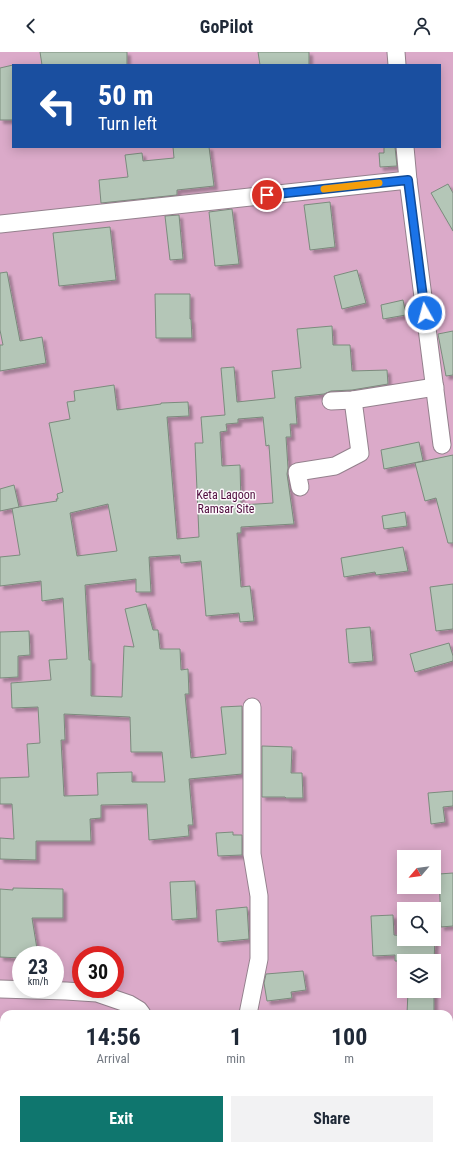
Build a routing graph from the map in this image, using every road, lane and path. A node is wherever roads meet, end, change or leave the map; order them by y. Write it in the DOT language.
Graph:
graph roads {
  1 [pos="396,52"];
  2 [pos="398,64"];
  3 [pos="405,148"];
  4 [pos="408,180"];
  5 [pos="0,224"];
  6 [pos="435,387"];
  7 [pos="353,400"];
  8 [pos="331,401"];
  9 [pos="442,445"];
  10 [pos="300,487"];
  11 [pos="252,707"];
  12 [pos="0,989"];
  13 [pos="139,1010"];
  14 [pos="249,1010"];
  1 -- 2 [label="street"];
  3 -- 4 [label="street"];
  4 -- 5 [label="street"];
  4 -- 6 [label="street"];
  6 -- 7 [label="street"];
  6 -- 9 [label="street"];
  7 -- 8 [label="street"];
  7 -- 10 [label="street"];
  11 -- 14 [label="street"];
  12 -- 13 [label="street"];
}
